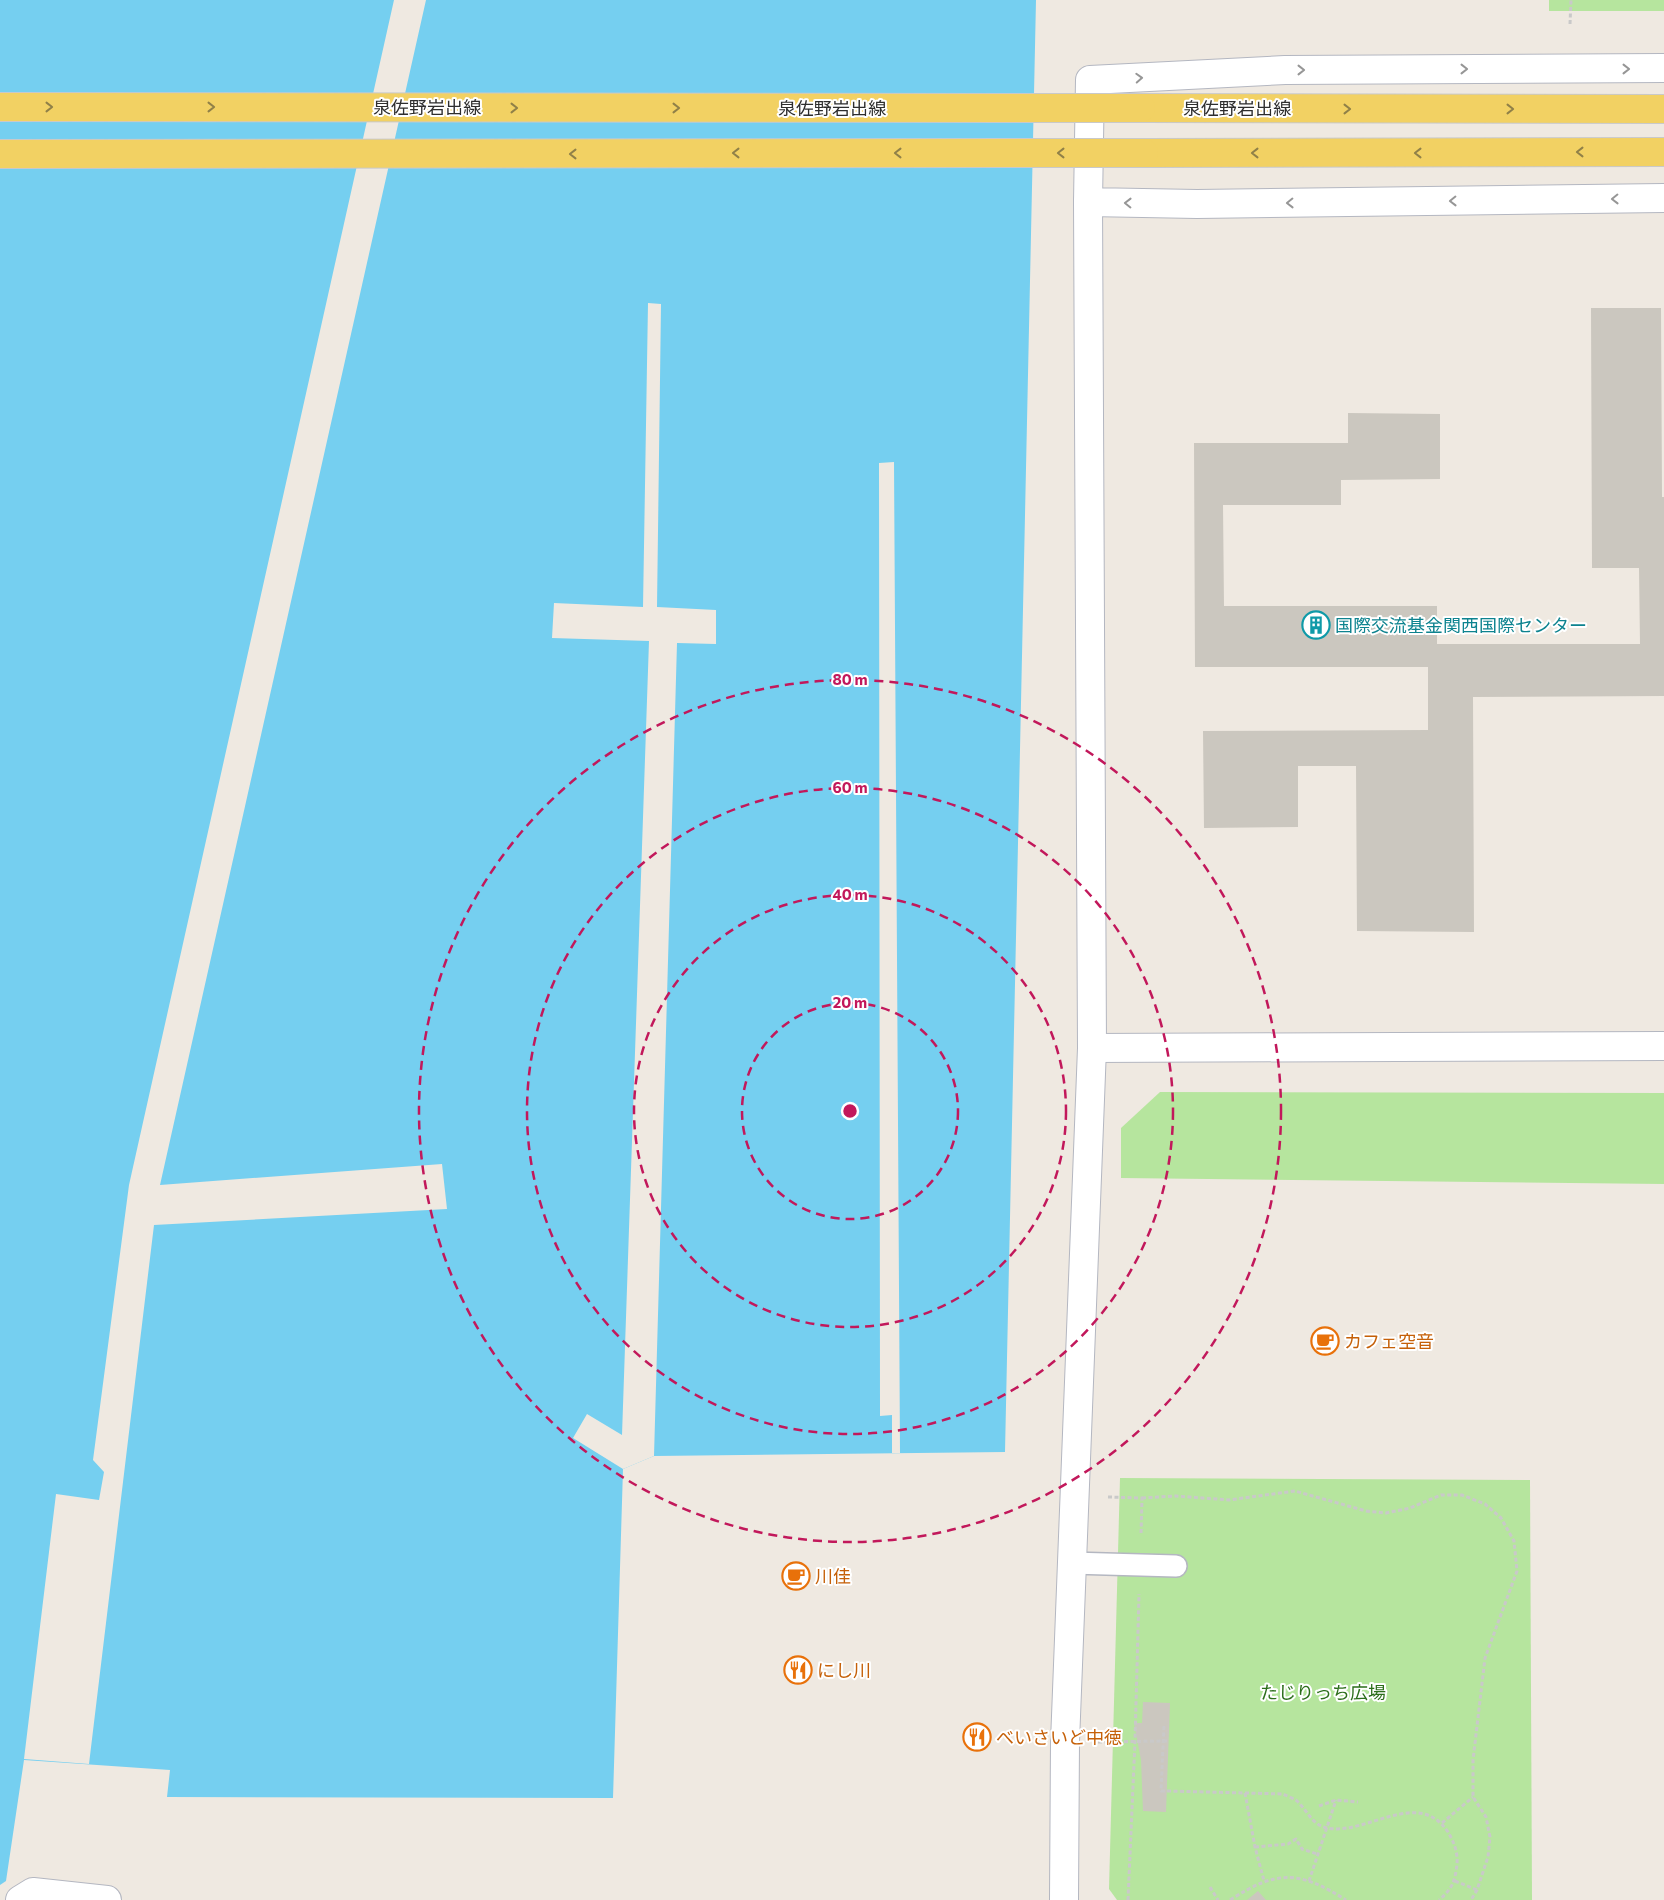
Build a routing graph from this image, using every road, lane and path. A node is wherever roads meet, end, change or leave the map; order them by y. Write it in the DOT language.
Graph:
graph roads {
  1 [pos="1571,0"];
  2 [pos="1570,24"];
  3 [pos="1664,68"];
  4 [pos="0,107"];
  5 [pos="1664,109"];
  6 [pos="1664,152"];
  7 [pos="0,154"];
  8 [pos="1664,198"];
  9 [pos="1088,202"];
  10 [pos="1664,1046"];
  11 [pos="1092,1048"];
  12 [pos="1108,1497"];
  13 [pos="1142,1498"];
  14 [pos="1071,1563"];
  15 [pos="1140,1565"];
  16 [pos="1176,1566"];
  17 [pos="1164,1726"];
  18 [pos="1135,1741"];
  19 [pos="1064,1742"];
  20 [pos="1169,1742"];
  21 [pos="1245,1793"];
  22 [pos="1473,1798"];
  23 [pos="1336,1800"];
  24 [pos="1358,1802"];
  25 [pos="1319,1806"];
  26 [pos="1442,1823"];
  27 [pos="1326,1828"];
  28 [pos="1255,1847"];
  29 [pos="1317,1854"];
  30 [pos="1264,1881"];
  31 [pos="1309,1881"];
  32 [pos="1455,1881"];
  33 [pos="1210,1887"];
  34 [pos="1477,1890"];
  35 [pos="20,1900"];
  36 [pos="108,1900"];
  37 [pos="1064,1900"];
  38 [pos="1128,1900"];
  39 [pos="1218,1900"];
  40 [pos="1230,1900"];
  41 [pos="1346,1900"];
  42 [pos="1440,1900"];
  43 [pos="1471,1900"];
  1 -- 2 [label="path"];
  9 -- 3 [label="street, one-way"];
  4 -- 5 [label="main road, 泉佐野岩出線, one-way, bridge"];
  6 -- 7 [label="main road, one-way, bridge"];
  8 -- 9 [label="street, one-way"];
  9 -- 11 [label="street"];
  10 -- 11 [label="street"];
  11 -- 14 [label="street"];
  12 -- 13 [label="path"];
  13 -- 15 [label="path"];
  13 -- 22 [label="path"];
  14 -- 15 [label="lane"];
  14 -- 19 [label="street"];
  15 -- 16 [label="lane"];
  15 -- 18 [label="path"];
  17 -- 21 [label="path, bridge"];
  18 -- 19 [label="path"];
  18 -- 20 [label="path"];
  18 -- 38 [label="path"];
  19 -- 37 [label="street"];
  21 -- 27 [label="path"];
  21 -- 28 [label="path"];
  22 -- 26 [label="path"];
  22 -- 34 [label="path"];
  23 -- 24 [label="path"];
  23 -- 25 [label="path"];
  23 -- 27 [label="path"];
  26 -- 27 [label="path"];
  26 -- 32 [label="path"];
  27 -- 29 [label="path"];
  28 -- 29 [label="path"];
  28 -- 30 [label="path"];
  29 -- 31 [label="path"];
  30 -- 31 [label="path"];
  30 -- 40 [label="path"];
  31 -- 41 [label="path"];
  32 -- 34 [label="path"];
  32 -- 42 [label="path"];
  33 -- 39 [label="path"];
  34 -- 43 [label="path"];
  35 -- 36 [label="street"];
}
